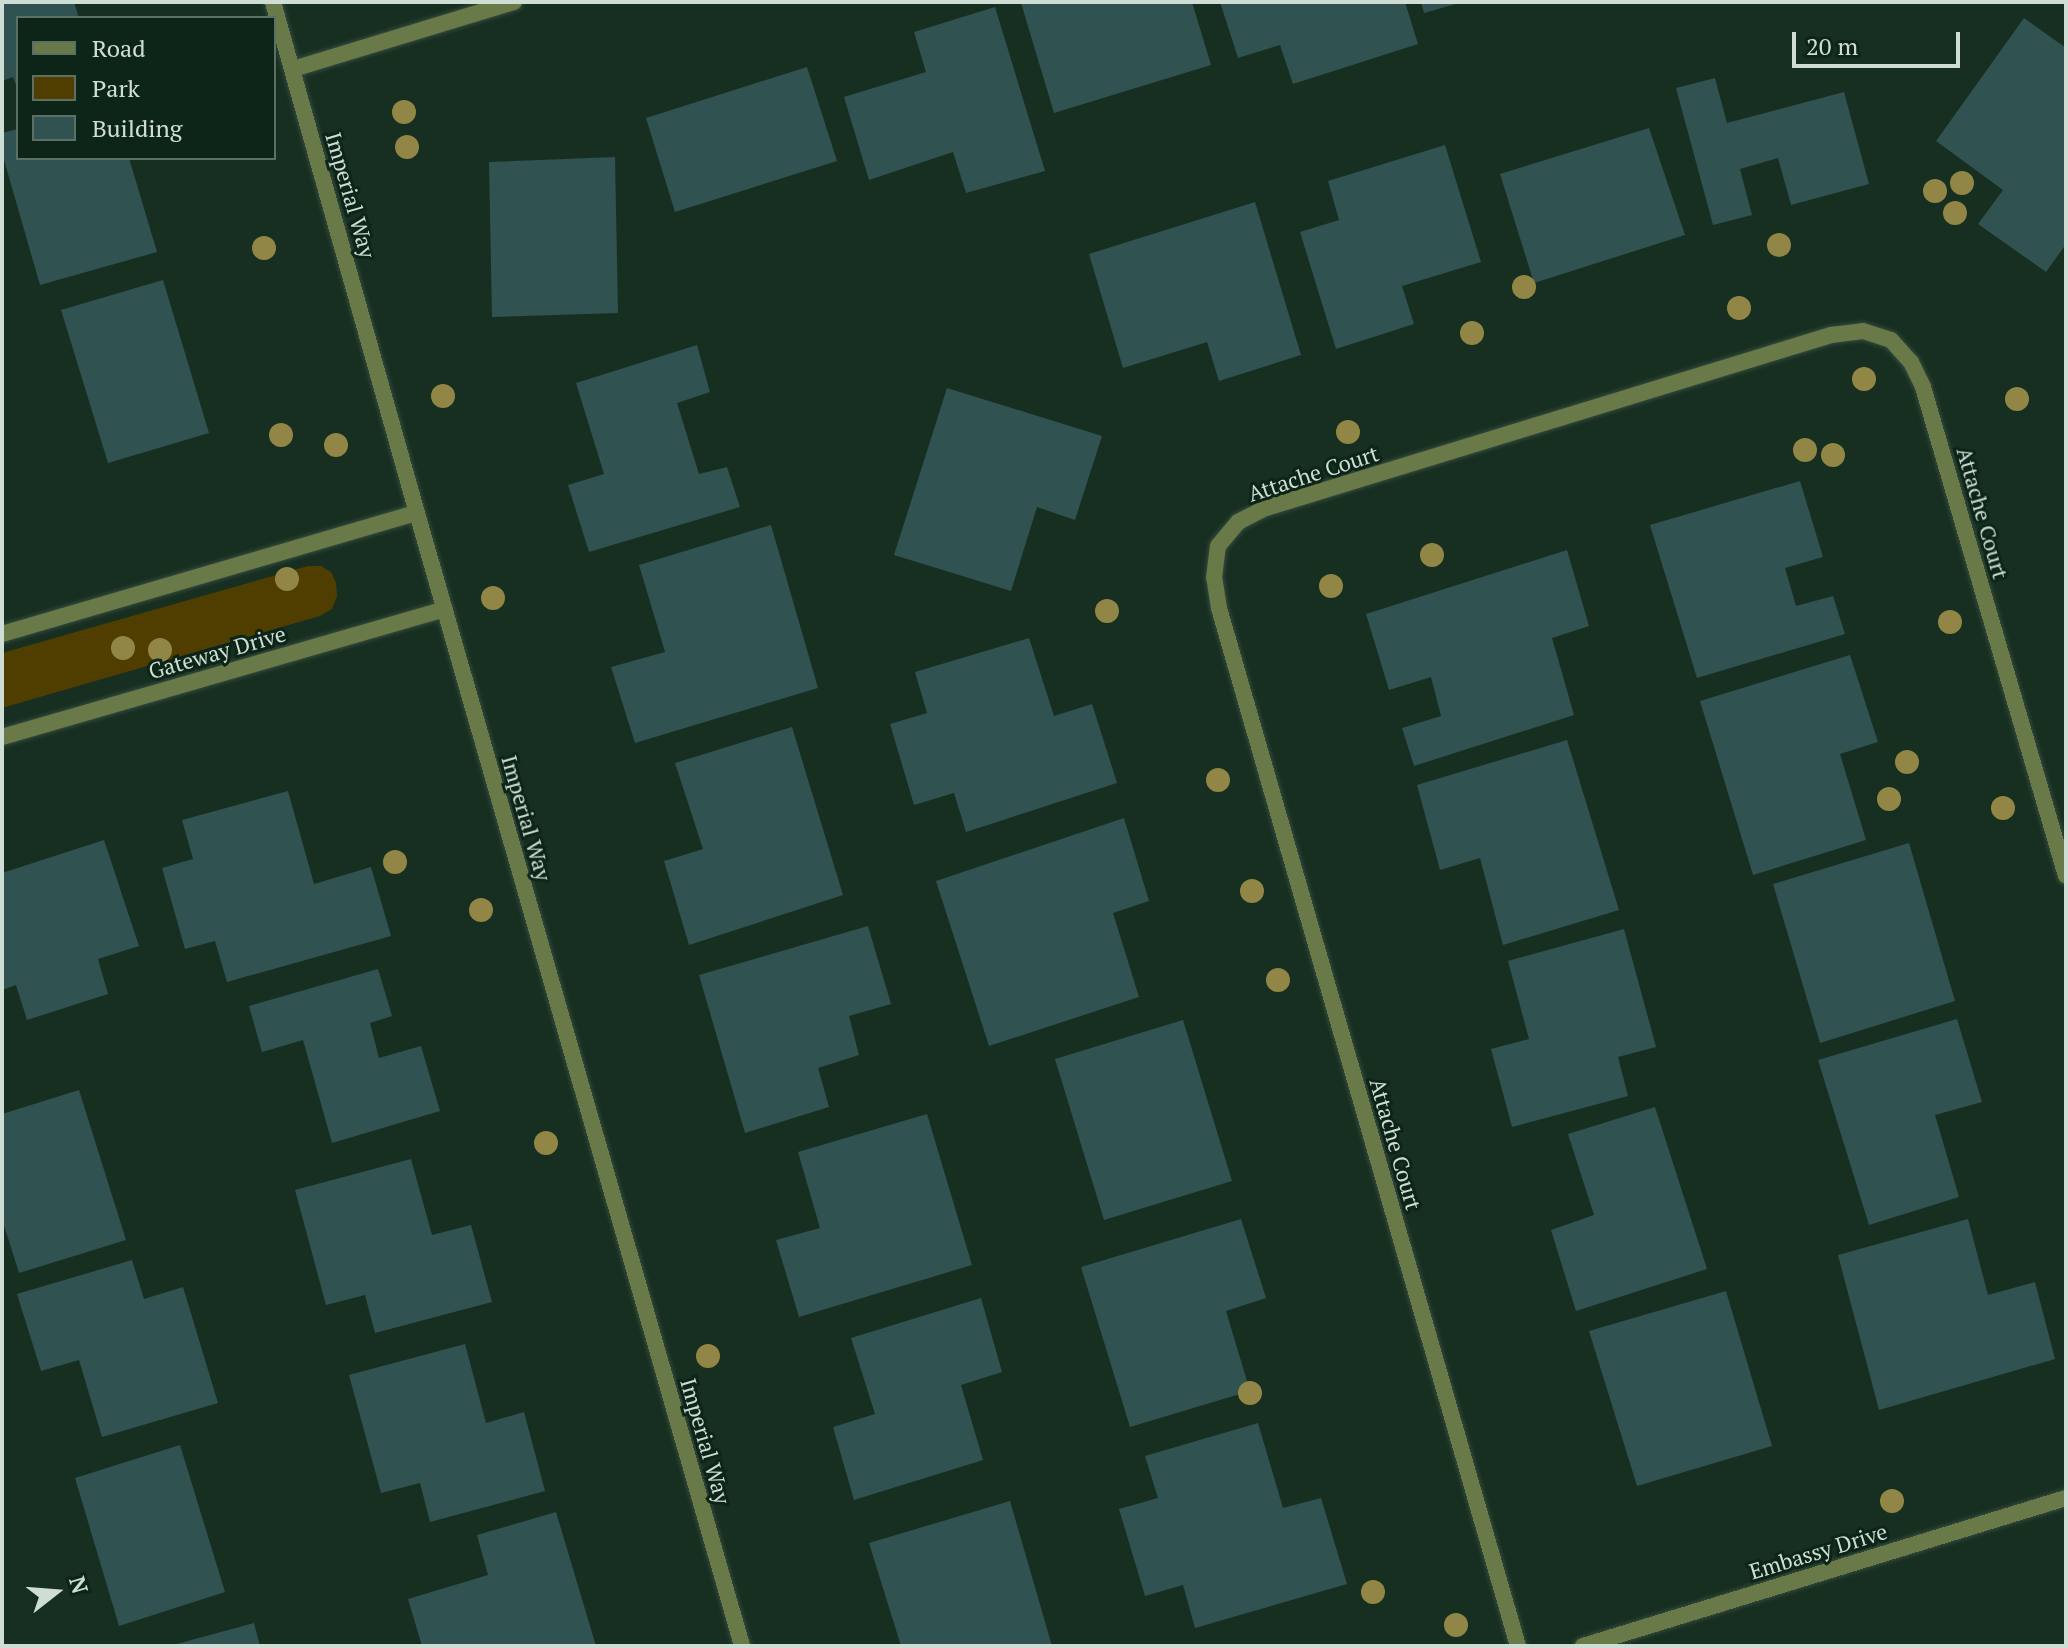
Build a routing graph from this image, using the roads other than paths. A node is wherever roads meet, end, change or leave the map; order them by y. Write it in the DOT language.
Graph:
graph roads {
  1 [pos="273,2"];
  2 [pos="514,2"];
  3 [pos="293,69"];
  4 [pos="417,513"];
  5 [pos="445,609"];
  6 [pos="2,634"];
  7 [pos="2,737"];
  8 [pos="2066,876"];
  9 [pos="2066,1498"];
  10 [pos="742,1646"];
  11 [pos="1518,1646"];
  12 [pos="1583,1646"];
  1 -- 3 [label="street, Imperial Way"];
  2 -- 3 [label="street"];
  3 -- 4 [label="street, Imperial Way"];
  4 -- 5 [label="street, Imperial Way"];
  4 -- 6 [label="street"];
  5 -- 7 [label="street, Gateway Drive"];
  5 -- 10 [label="street, Imperial Way"];
  8 -- 11 [label="street, Attache Court"];
  9 -- 12 [label="street, Embassy Drive"];
}
